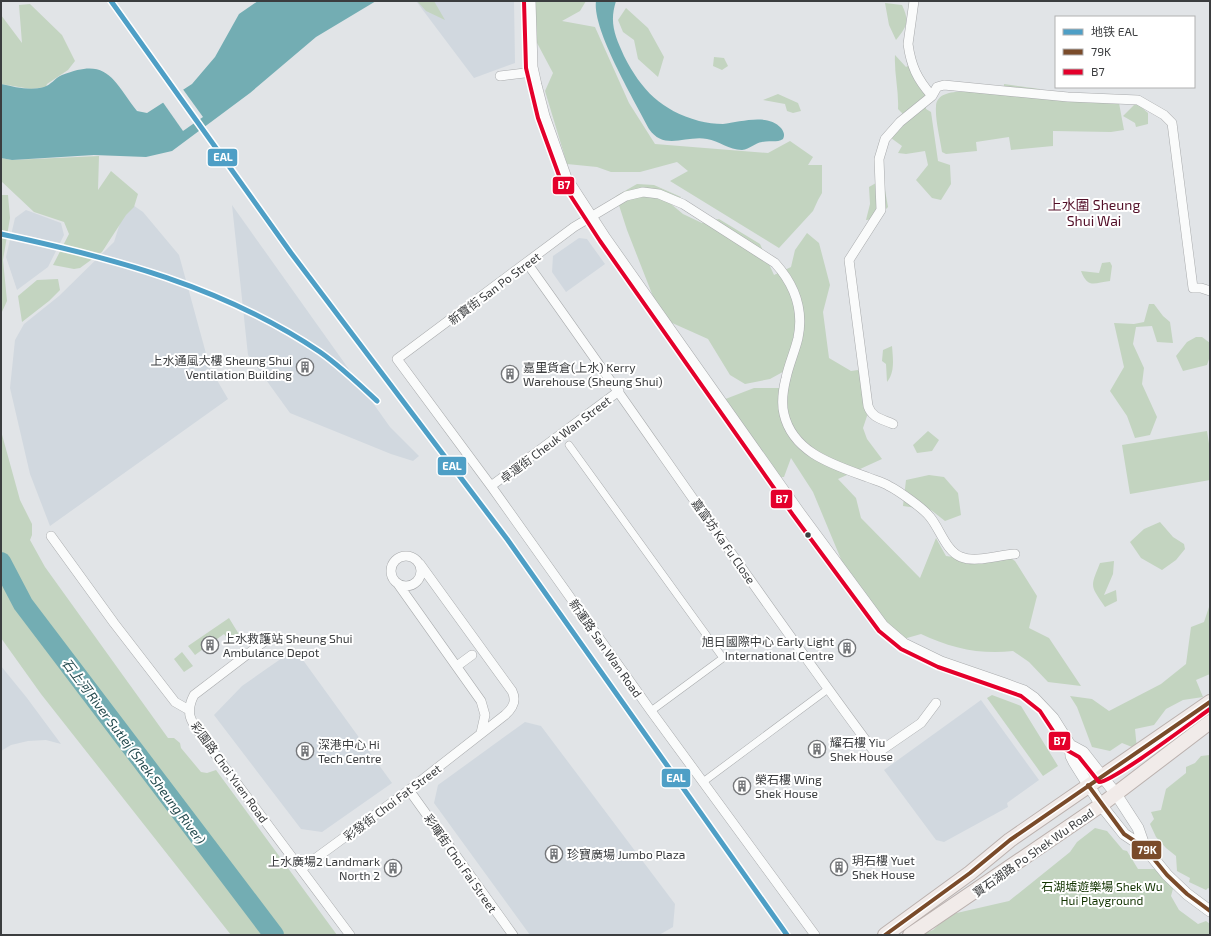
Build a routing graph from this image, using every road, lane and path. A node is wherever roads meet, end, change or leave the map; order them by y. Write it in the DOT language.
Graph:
graph roads {
  1 [pos="530,1"];
  2 [pos="914,1"];
  3 [pos="533,72"];
  4 [pos="500,76"];
  5 [pos="932,96"];
  6 [pos="591,217"];
  7 [pos="527,263"];
  8 [pos="1210,291"];
  9 [pos="397,359"];
  10 [pos="619,391"];
  11 [pos="893,424"];
  12 [pos="569,445"];
  13 [pos="491,486"];
  14 [pos="51,536"];
  15 [pos="1015,554"];
  16 [pos="420,564"];
  17 [pos="398,584"];
  18 [pos="270,636"];
  19 [pos="472,655"];
  20 [pos="457,666"];
  21 [pos="828,689"];
  22 [pos="1210,702"];
  23 [pos="936,703"];
  24 [pos="189,710"];
  25 [pos="650,711"];
  26 [pos="1210,722"];
  27 [pos="482,733"];
  28 [pos="1070,745"];
  29 [pos="1101,776"];
  30 [pos="702,782"];
  31 [pos="1088,785"];
  32 [pos="410,790"];
  33 [pos="1116,794"];
  34 [pos="1101,804"];
  35 [pos="1145,848"];
  36 [pos="301,869"];
  37 [pos="1210,911"];
  38 [pos="350,935"];
  39 [pos="513,935"];
  40 [pos="815,935"];
  41 [pos="885,935"];
  42 [pos="910,935"];
  1 -- 3 [label="street"];
  2 -- 5 [label="street"];
  3 -- 4 [label="street"];
  3 -- 6 [label="street"];
  5 -- 8 [label="street"];
  5 -- 11 [label="street"];
  6 -- 7 [label="street, 新寶街 San Po Street"];
  6 -- 15 [label="street, 新寶街 San Po Street"];
  6 -- 28 [label="street"];
  7 -- 9 [label="street, 新寶街 San Po Street"];
  7 -- 10 [label="street, 嘉富坊 Ka Fu Close"];
  9 -- 13 [label="street, 新運路 San Wan Road"];
  10 -- 13 [label="street, 卓運街 Cheuk Wan Street"];
  10 -- 21 [label="street, 嘉富坊 Ka Fu Close"];
  12 -- 25 [label="street"];
  13 -- 25 [label="street, 新運路 San Wan Road"];
  14 -- 24 [label="street, 彩園路 Choi Yuen Road"];
  16 -- 17 [label="street"];
  16 -- 17 [label="street, 彩發街 Choi Fat Street"];
  16 -- 27 [label="street, 彩發街 Choi Fat Street"];
  17 -- 20 [label="street, 彩發街 Choi Fat Street"];
  18 -- 24 [label="street"];
  19 -- 20 [label="street"];
  20 -- 27 [label="street, 彩發街 Choi Fat Street"];
  21 -- 23 [label="street, 嘉富坊 Ka Fu Close"];
  21 -- 30 [label="street"];
  22 -- 29 [label="main road, 寶石湖路 Po Shek Wu Road"];
  24 -- 36 [label="street, 彩園路 Choi Yuen Road"];
  25 -- 30 [label="street, 新運路 San Wan Road"];
  26 -- 33 [label="main road, 寶石湖路 Po Shek Wu Road"];
  27 -- 32 [label="street, 彩發街 Choi Fat Street"];
  28 -- 29 [label="street"];
  28 -- 31 [label="street"];
  29 -- 31 [label="main road, 寶石湖路 Po Shek Wu Road"];
  29 -- 33 [label="street"];
  30 -- 40 [label="street, 新運路 San Wan Road"];
  31 -- 34 [label="street"];
  31 -- 41 [label="main road, 寶石湖路 Po Shek Wu Road"];
  32 -- 36 [label="street, 彩發街 Choi Fat Street"];
  32 -- 39 [label="street, 彩暉街 Choi Fai Street"];
  33 -- 34 [label="main road, 寶石湖路 Po Shek Wu Road"];
  33 -- 35 [label="street"];
  34 -- 35 [label="street"];
  34 -- 42 [label="main road, 寶石湖路 Po Shek Wu Road"];
  35 -- 37 [label="street"];
  36 -- 38 [label="street, 彩園路 Choi Yuen Road"];
}
